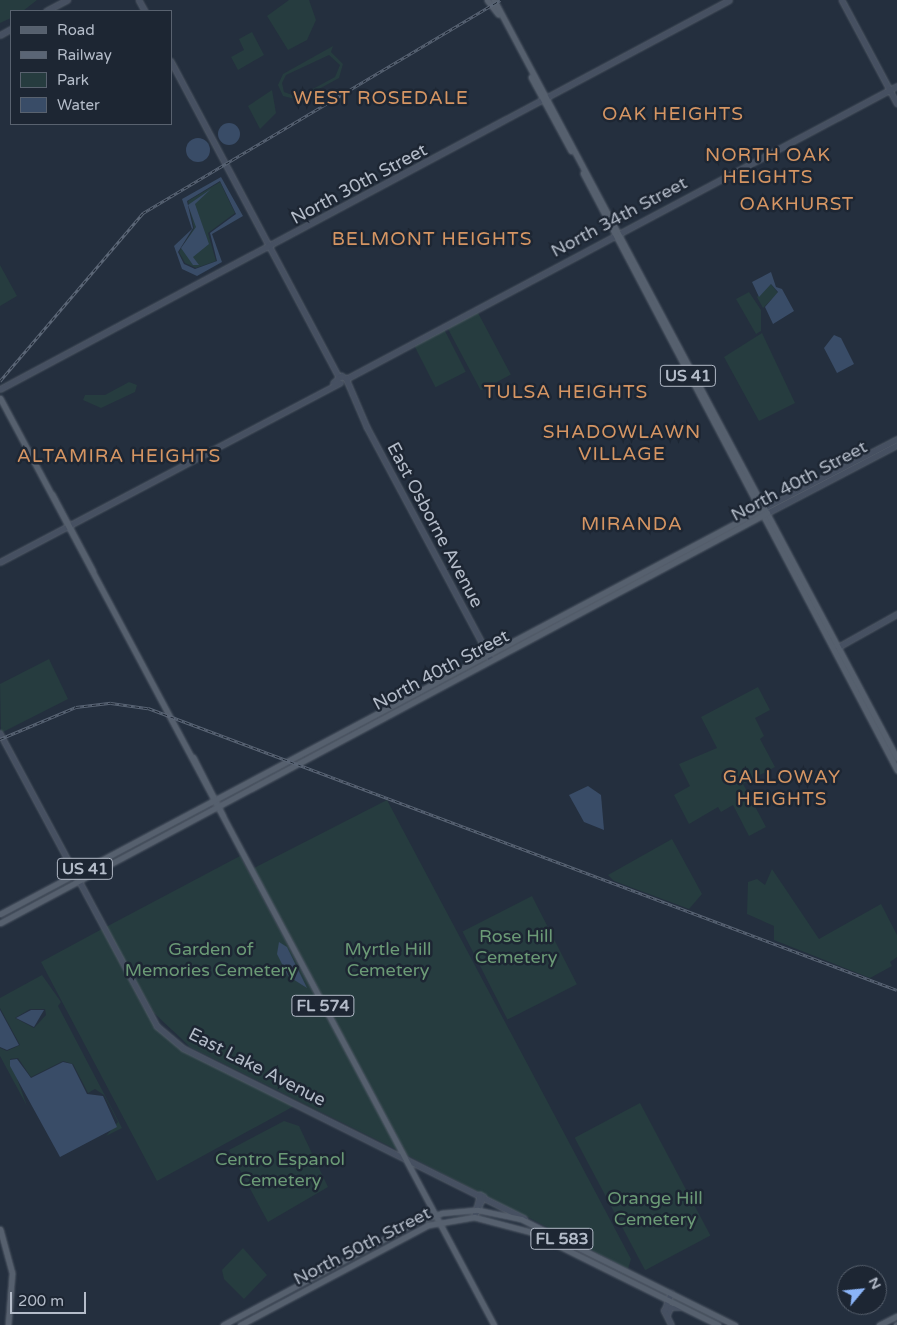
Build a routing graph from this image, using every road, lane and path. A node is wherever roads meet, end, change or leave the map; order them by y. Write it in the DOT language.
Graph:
graph roads {
  1 [pos="67,0"];
  2 [pos="488,0"];
  3 [pos="494,0"];
  4 [pos="729,0"];
  5 [pos="842,0"];
  6 [pos="48,10"];
  7 [pos="498,14"];
  8 [pos="172,63"];
  9 [pos="897,86"];
  10 [pos="890,90"];
  11 [pos="544,100"];
  12 [pos="897,103"];
  13 [pos="615,235"];
  14 [pos="271,246"];
  15 [pos="688,371"];
  16 [pos="342,380"];
  17 [pos="0,389"];
  18 [pos="0,398"];
  19 [pos="707,411"];
  20 [pos="714,413"];
  21 [pos="897,439"];
  22 [pos="723,442"];
  23 [pos="897,445"];
  24 [pos="733,448"];
  25 [pos="763,512"];
  26 [pos="68,527"];
  27 [pos="0,562"];
  28 [pos="610,590"];
  29 [pos="600,595"];
  30 [pos="600,602"];
  31 [pos="593,606"];
  32 [pos="897,614"];
  33 [pos="835,648"];
  34 [pos="490,657"];
  35 [pos="0,733"];
  36 [pos="896,764"];
  37 [pos="215,803"];
  38 [pos="77,877"];
  39 [pos="0,914"];
  40 [pos="0,923"];
  41 [pos="402,1155"];
  42 [pos="481,1196"];
  43 [pos="475,1210"];
  44 [pos="474,1217"];
  45 [pos="436,1218"];
  46 [pos="0,1229"];
  47 [pos="549,1232"];
  48 [pos="555,1243"];
  49 [pos="593,1254"];
  50 [pos="671,1293"];
  51 [pos="668,1300"];
  52 [pos="684,1309"];
  53 [pos="897,1316"];
  54 [pos="668,1319"];
  55 [pos="8,1325"];
  56 [pos="223,1325"];
  57 [pos="240,1325"];
  58 [pos="494,1325"];
  59 [pos="671,1325"];
  60 [pos="718,1325"];
  61 [pos="735,1325"];
  62 [pos="879,1325"];
  1 -- 6 [label="street"];
  2 -- 7 [label="main road, US 41"];
  3 -- 7 [label="main road, US 41"];
  4 -- 11 [label="street, North 30th Street"];
  5 -- 10 [label="street"];
  7 -- 11 [label="main road, US 41"];
  8 -- 14 [label="street, East Osborne Avenue"];
  9 -- 10 [label="street, North 34th Street"];
  10 -- 12 [label="street"];
  10 -- 13 [label="street, North 34th Street"];
  11 -- 13 [label="main road, US 41"];
  11 -- 14 [label="street, North 30th Street"];
  13 -- 15 [label="main road, US 41"];
  13 -- 15 [label="main road, US 41"];
  13 -- 16 [label="street, North 34th Street"];
  14 -- 16 [label="street, East Osborne Avenue"];
  14 -- 17 [label="street, North 30th Street"];
  15 -- 19 [label="main road, US 41"];
  15 -- 20 [label="main road, US 41"];
  16 -- 26 [label="street, North 34th Street"];
  16 -- 34 [label="street, East Osborne Avenue"];
  18 -- 26 [label="main road, FL 574"];
  19 -- 20 [label="main road"];
  19 -- 22 [label="main road, US 41"];
  20 -- 24 [label="main road, US 41"];
  21 -- 25 [label="street, North 40th Street"];
  22 -- 24 [label="main road"];
  22 -- 25 [label="main road, US 41"];
  23 -- 25 [label="street, North 40th Street"];
  24 -- 25 [label="main road, US 41"];
  25 -- 28 [label="main road, North 40th Street / US 41"];
  25 -- 30 [label="main road, North 40th Street / US 41"];
  25 -- 33 [label="main road"];
  25 -- 33 [label="main road"];
  26 -- 27 [label="street, North 34th Street"];
  26 -- 37 [label="main road, FL 574"];
  28 -- 29 [label="main road, North 40th Street / US 41"];
  28 -- 30 [label="main road"];
  29 -- 31 [label="main road"];
  29 -- 34 [label="main road, North 40th Street / US 41"];
  30 -- 31 [label="main road, North 40th Street / US 41"];
  31 -- 34 [label="main road, North 40th Street / US 41"];
  32 -- 33 [label="street"];
  33 -- 36 [label="main road"];
  33 -- 36 [label="main road"];
  34 -- 37 [label="main road, North 40th Street / US 41"];
  35 -- 38 [label="street, East Lake Avenue"];
  37 -- 38 [label="main road, North 40th Street / US 41"];
  37 -- 41 [label="main road, FL 574"];
  38 -- 39 [label="main road, North 40th Street / US 41"];
  38 -- 40 [label="main road, North 40th Street / US 41"];
  38 -- 41 [label="street, East Lake Avenue"];
  41 -- 42 [label="street, East Lake Avenue"];
  41 -- 45 [label="main road, FL 574"];
  42 -- 43 [label="street"];
  42 -- 47 [label="street, East Lake Avenue"];
  43 -- 44 [label="street"];
  43 -- 45 [label="main road, FL 583"];
  43 -- 47 [label="main road, FL 583"];
  44 -- 45 [label="main road, North 50th Street / FL 583"];
  44 -- 48 [label="main road, North 50th Street / FL 583"];
  45 -- 56 [label="main road, North 50th Street / FL 583"];
  45 -- 57 [label="main road, North 50th Street / FL 583"];
  45 -- 58 [label="main road, FL 574"];
  46 -- 55 [label="main road"];
  47 -- 49 [label="main road, FL 583"];
  48 -- 49 [label="main road"];
  48 -- 51 [label="main road, FL 583"];
  49 -- 50 [label="main road, FL 583"];
  50 -- 51 [label="street"];
  50 -- 61 [label="main road, FL 583"];
  51 -- 52 [label="main road, FL 583"];
  51 -- 54 [label="street"];
  52 -- 54 [label="street"];
  52 -- 60 [label="main road, FL 583"];
  53 -- 62 [label="main road"];
  54 -- 59 [label="street"];
}
